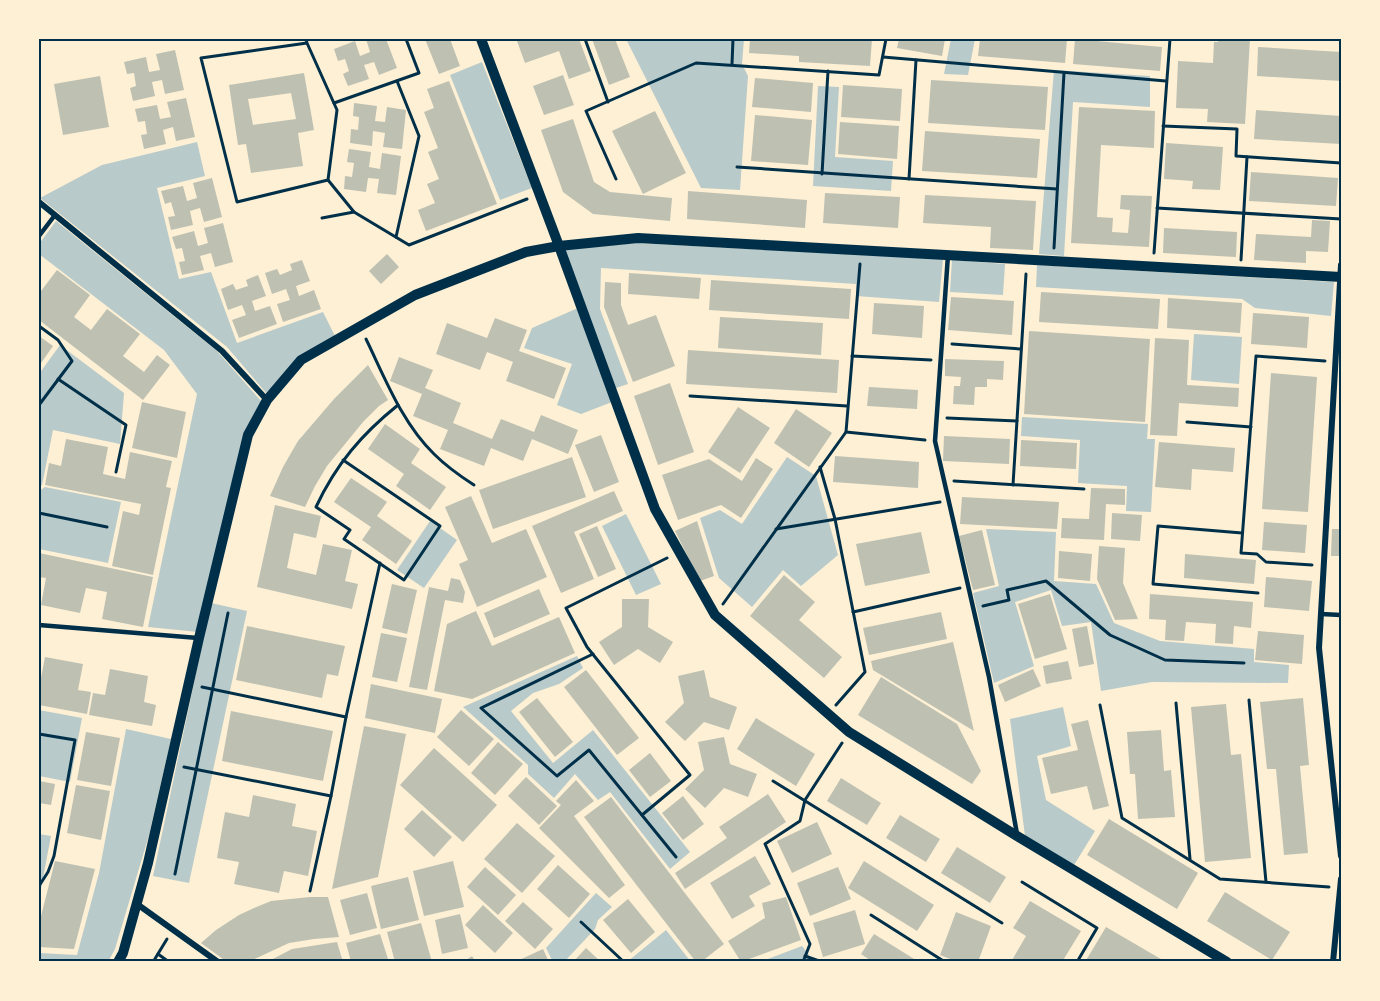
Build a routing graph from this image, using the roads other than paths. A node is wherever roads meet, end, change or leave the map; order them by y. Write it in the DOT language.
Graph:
graph roads {
  1 [pos="481,39"];
  2 [pos="39,202"];
  3 [pos="55,215"];
  4 [pos="39,236"];
  5 [pos="560,246"];
  6 [pos="948,255"];
  7 [pos="1341,265"];
  8 [pos="1341,277"];
  9 [pos="267,400"];
  10 [pos="1321,614"];
  11 [pos="1341,615"];
  12 [pos="39,625"];
  13 [pos="199,638"];
  14 [pos="1017,836"];
  15 [pos="1341,856"];
  16 [pos="1341,879"];
  17 [pos="1340,888"];
  18 [pos="137,904"];
  19 [pos="118,962"];
  20 [pos="218,962"];
  21 [pos="1227,962"];
  22 [pos="1333,962"];
  1 -- 5 [label="street"];
  2 -- 3 [label="street"];
  3 -- 4 [label="lane"];
  3 -- 9 [label="street"];
  5 -- 6 [label="street"];
  5 -- 9 [label="street"];
  5 -- 14 [label="street"];
  6 -- 8 [label="street"];
  6 -- 14 [label="lane"];
  7 -- 8 [label="street"];
  8 -- 10 [label="street"];
  9 -- 13 [label="street"];
  10 -- 11 [label="lane"];
  10 -- 15 [label="street"];
  12 -- 13 [label="lane"];
  13 -- 18 [label="street"];
  14 -- 21 [label="street"];
  16 -- 17 [label="street"];
  17 -- 22 [label="street"];
  18 -- 19 [label="street"];
  18 -- 20 [label="street"];
}
